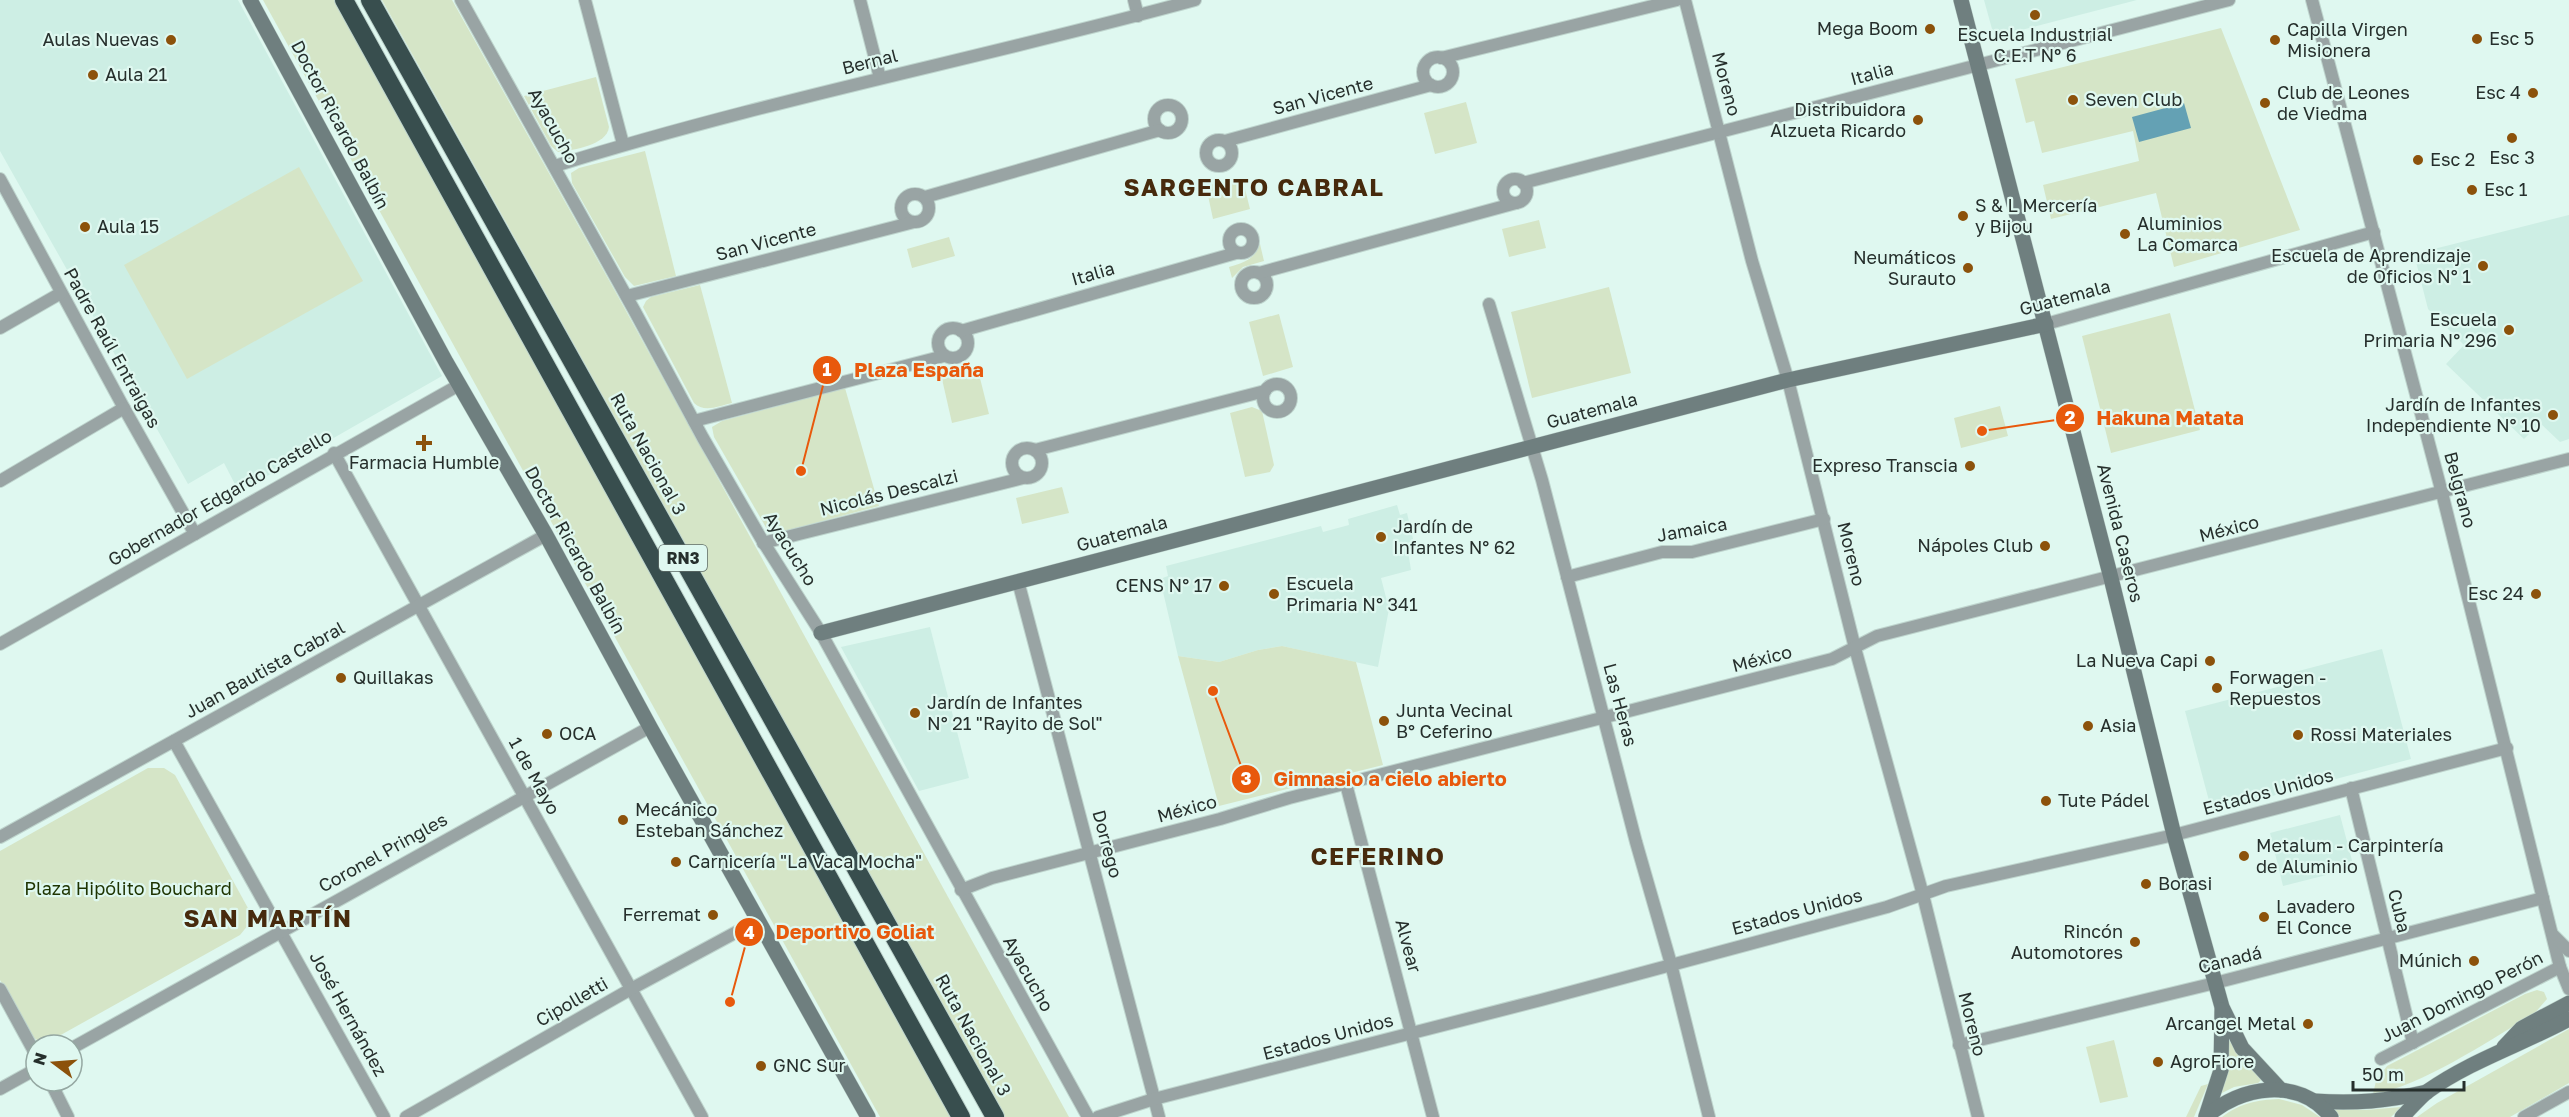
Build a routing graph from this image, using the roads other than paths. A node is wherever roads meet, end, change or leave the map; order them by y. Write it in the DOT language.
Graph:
graph roads {
  1 [pos="250,0"];
  2 [pos="344,0"];
  3 [pos="370,0"];
  4 [pos="461,0"];
  5 [pos="585,0"];
  6 [pos="860,0"];
  7 [pos="1134,0"];
  8 [pos="1195,0"];
  9 [pos="1677,0"];
  10 [pos="1685,0"];
  11 [pos="1962,0"];
  12 [pos="2229,0"];
  13 [pos="2313,0"];
  14 [pos="1138,16"];
  15 [pos="1442,58"];
  16 [pos="1978,65"];
  17 [pos="880,78"];
  18 [pos="1431,85"];
  19 [pos="1160,130"];
  20 [pos="1720,132"];
  21 [pos="1225,141"];
  22 [pos="623,144"];
  23 [pos="555,166"];
  24 [pos="0,180"];
  25 [pos="1523,183"];
  26 [pos="925,197"];
  27 [pos="1516,203"];
  28 [pos="914,222"];
  29 [pos="2374,232"];
  30 [pos="1236,253"];
  31 [pos="1259,273"];
  32 [pos="61,293"];
  33 [pos="627,296"];
  34 [pos="1489,304"];
  35 [pos="2046,324"];
  36 [pos="0,328"];
  37 [pos="961,331"];
  38 [pos="944,356"];
  39 [pos="1788,380"];
  40 [pos="459,385"];
  41 [pos="1265,391"];
  42 [pos="124,408"];
  43 [pos="694,421"];
  44 [pos="1533,446"];
  45 [pos="1035,450"];
  46 [pos="334,453"];
  47 [pos="2569,459"];
  48 [pos="1023,477"];
  49 [pos="0,481"];
  50 [pos="2442,493"];
  51 [pos="1824,519"];
  52 [pos="195,534"];
  53 [pos="546,535"];
  54 [pos="763,543"];
  55 [pos="1567,577"];
  56 [pos="2111,578"];
  57 [pos="1018,581"];
  58 [pos="419,605"];
  59 [pos="821,633"];
  60 [pos="0,644"];
  61 [pos="1855,648"];
  62 [pos="1605,717"];
  63 [pos="650,727"];
  64 [pos="174,741"];
  65 [pos="2507,748"];
  66 [pos="1346,784"];
  67 [pos="2351,788"];
  68 [pos="524,796"];
  69 [pos="2174,835"];
  70 [pos="0,837"];
  71 [pos="1091,852"];
  72 [pos="962,890"];
  73 [pos="1923,895"];
  74 [pos="2543,898"];
  75 [pos="757,921"];
  76 [pos="281,930"];
  77 [pos="2552,934"];
  78 [pos="2387,938"];
  79 [pos="2569,951"];
  80 [pos="1671,964"];
  81 [pos="2560,967"];
  82 [pos="2215,983"];
  83 [pos="0,988"];
  84 [pos="631,989"];
  85 [pos="2569,989"];
  86 [pos="2569,1003"];
  87 [pos="2222,1007"];
  88 [pos="2569,1018"];
  89 [pos="24,1033"];
  90 [pos="1412,1033"];
  91 [pos="84,1041"];
  92 [pos="2413,1042"];
  93 [pos="1959,1045"];
  94 [pos="2502,1049"];
  95 [pos="2381,1059"];
  96 [pos="24,1076"];
  97 [pos="0,1089"];
  98 [pos="2281,1090"];
  99 [pos="2427,1092"];
  100 [pos="2569,1092"];
  101 [pos="56,1093"];
  102 [pos="1154,1099"];
  103 [pos="2314,1101"];
  104 [pos="866,1116"];
  105 [pos="2206,1116"];
  106 [pos="68,1117"];
  107 [pos="384,1117"];
  108 [pos="406,1117"];
  109 [pos="702,1117"];
  110 [pos="961,1117"];
  111 [pos="995,1117"];
  112 [pos="1088,1117"];
  113 [pos="1098,1117"];
  114 [pos="1159,1117"];
  115 [pos="1433,1117"];
  116 [pos="1709,1117"];
  117 [pos="1978,1117"];
  118 [pos="2331,1117"];
  119 [pos="2402,1117"];
  120 [pos="2524,1117"];
  1 -- 40 [label="street, Doctor Ricardo Balbín"];
  2 -- 110 [label="highway, RN3"];
  3 -- 111 [label="highway, Ruta Nacional 3 / RN3"];
  4 -- 23 [label="street, Ayacucho"];
  5 -- 22 [label="street"];
  6 -- 17 [label="street"];
  7 -- 14 [label="street"];
  8 -- 14 [label="street, Bernal"];
  9 -- 15 [label="street"];
  10 -- 20 [label="street, Moreno"];
  11 -- 16 [label="street, Avenida Caseros"];
  12 -- 16 [label="street, Italia"];
  13 -- 29 [label="street, Belgrano"];
  14 -- 17 [label="street, Bernal"];
  15 -- 18 [label="street"];
  15 -- 18 [label="street, San Vicente"];
  16 -- 20 [label="street, Italia"];
  16 -- 35 [label="street, Avenida Caseros"];
  17 -- 22 [label="street, Bernal"];
  18 -- 21 [label="street, San Vicente"];
  19 -- 26 [label="street"];
  20 -- 25 [label="street, Italia"];
  20 -- 39 [label="street, Moreno"];
  22 -- 23 [label="street, Bernal"];
  23 -- 33 [label="street, Ayacucho"];
  24 -- 32 [label="street, Padre Raúl Entraigas"];
  25 -- 27 [label="street"];
  25 -- 27 [label="street, Italia"];
  26 -- 28 [label="street"];
  26 -- 28 [label="street"];
  27 -- 31 [label="street"];
  28 -- 33 [label="street, San Vicente"];
  29 -- 35 [label="street, Guatemala"];
  29 -- 50 [label="street, Belgrano"];
  30 -- 37 [label="street, Italia"];
  32 -- 36 [label="street"];
  32 -- 42 [label="street, Padre Raúl Entraigas"];
  33 -- 43 [label="street, Ayacucho"];
  34 -- 44 [label="street, Las Heras"];
  35 -- 39 [label="street, Guatemala"];
  35 -- 56 [label="street, Avenida Caseros"];
  37 -- 38 [label="street, Italia"];
  37 -- 38 [label="street"];
  38 -- 43 [label="street"];
  39 -- 44 [label="street, Guatemala"];
  39 -- 51 [label="street, Moreno"];
  40 -- 46 [label="street, Gobernador Edgardo Castello"];
  40 -- 53 [label="street, Doctor Ricardo Balbín"];
  41 -- 45 [label="street"];
  42 -- 49 [label="street"];
  42 -- 52 [label="street, Padre Raúl Entraigas"];
  43 -- 54 [label="street, Ayacucho"];
  44 -- 55 [label="street, Las Heras"];
  44 -- 57 [label="street, Guatemala"];
  45 -- 48 [label="street, Nicolás Descalzi"];
  45 -- 48 [label="street"];
  46 -- 52 [label="street, Gobernador Edgardo Castello"];
  46 -- 58 [label="street, 1 de Mayo"];
  47 -- 50 [label="street, México"];
  48 -- 54 [label="street, Nicolás Descalzi"];
  50 -- 56 [label="street, México"];
  50 -- 65 [label="street, Belgrano"];
  51 -- 55 [label="street, Jamaica"];
  51 -- 61 [label="street, Moreno"];
  52 -- 60 [label="street, Gobernador Edgardo Castello"];
  53 -- 58 [label="street, Juan Bautista Cabral"];
  53 -- 63 [label="street, Doctor Ricardo Balbín"];
  54 -- 59 [label="street, Ayacucho"];
  55 -- 62 [label="street, Las Heras"];
  56 -- 61 [label="street, México"];
  56 -- 69 [label="street, Avenida Caseros"];
  57 -- 59 [label="street, Guatemala"];
  57 -- 71 [label="street, Dorrego"];
  58 -- 64 [label="street, Juan Bautista Cabral"];
  58 -- 68 [label="street, 1 de Mayo"];
  59 -- 72 [label="street, Ayacucho"];
  61 -- 62 [label="street, México"];
  61 -- 73 [label="street, Moreno"];
  62 -- 66 [label="street, México"];
  62 -- 80 [label="street, Las Heras"];
  63 -- 68 [label="street, Coronel Pringles"];
  63 -- 75 [label="street, Doctor Ricardo Balbín"];
  64 -- 70 [label="street, Juan Bautista Cabral"];
  64 -- 76 [label="street, José Hernández"];
  65 -- 67 [label="street, Estados Unidos"];
  65 -- 74 [label="street, Belgrano"];
  66 -- 71 [label="street, México"];
  66 -- 90 [label="street, Alvear"];
  67 -- 69 [label="street, Estados Unidos"];
  67 -- 78 [label="street, Cuba"];
  68 -- 76 [label="street, Coronel Pringles"];
  68 -- 84 [label="street, 1 de Mayo"];
  69 -- 73 [label="street, Estados Unidos"];
  69 -- 82 [label="street, Avenida Caseros"];
  71 -- 72 [label="street, México"];
  71 -- 102 [label="street, Dorrego"];
  72 -- 112 [label="street, Ayacucho"];
  73 -- 80 [label="street, Estados Unidos"];
  73 -- 93 [label="street, Moreno"];
  74 -- 77 [label="street, Belgrano"];
  74 -- 78 [label="street, Canadá"];
  75 -- 84 [label="street, Cipolletti"];
  75 -- 104 [label="street, Doctor Ricardo Balbín"];
  76 -- 91 [label="street, Coronel Pringles"];
  76 -- 107 [label="street, José Hernández"];
  77 -- 79 [label="street, Juan Domingo Perón"];
  77 -- 81 [label="street, Belgrano"];
  78 -- 82 [label="street, Canadá"];
  78 -- 92 [label="street, Cuba"];
  80 -- 90 [label="street, Estados Unidos"];
  80 -- 116 [label="street, Las Heras"];
  81 -- 85 [label="street, Belgrano"];
  81 -- 92 [label="street, Juan Domingo Perón"];
  82 -- 87 [label="street, Avenida Caseros"];
  82 -- 93 [label="street, Canadá"];
  83 -- 89 [label="street"];
  84 -- 108 [label="street, Cipolletti"];
  84 -- 109 [label="street, 1 de Mayo"];
  86 -- 94 [label="street"];
  87 -- 98 [label="street, Avenida Caseros"];
  87 -- 105 [label="street, Avenida Caseros"];
  88 -- 94 [label="street"];
  90 -- 102 [label="street, Estados Unidos"];
  90 -- 115 [label="street, Alvear"];
  92 -- 95 [label="street, Juan Domingo Perón"];
  93 -- 117 [label="street, Moreno"];
  94 -- 99 [label="street"];
  96 -- 97 [label="street"];
  98 -- 103 [label="street"];
  98 -- 105 [label="street"];
  99 -- 103 [label="street"];
  99 -- 119 [label="street"];
  100 -- 120 [label="street"];
  101 -- 106 [label="street"];
  102 -- 113 [label="street, Estados Unidos"];
  102 -- 114 [label="street, Dorrego"];
  103 -- 118 [label="street"];
}
